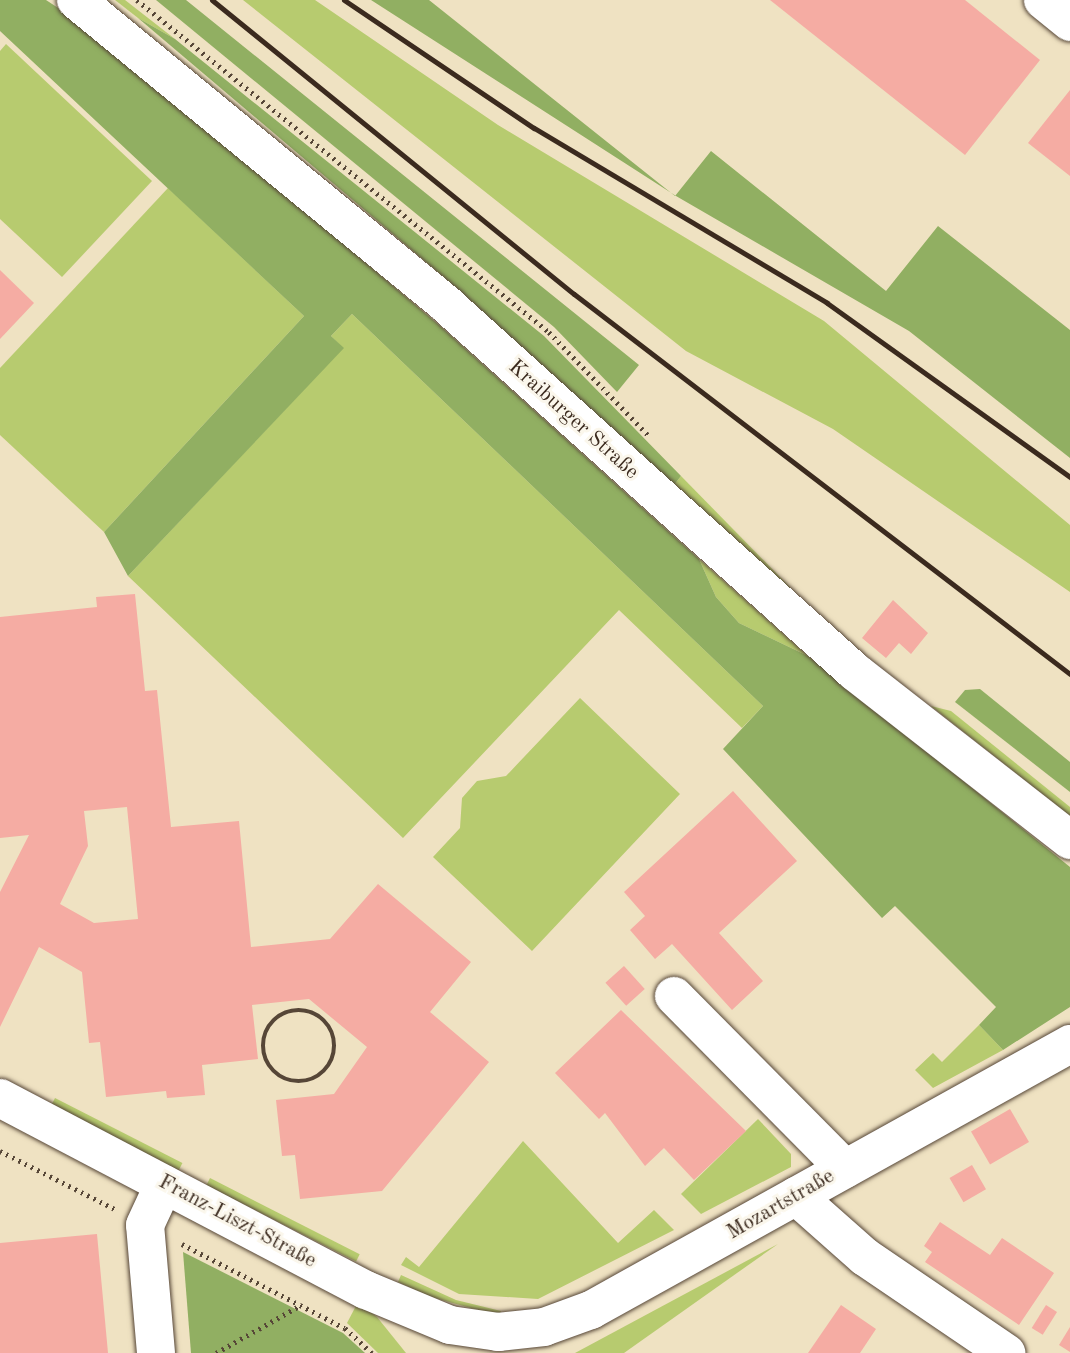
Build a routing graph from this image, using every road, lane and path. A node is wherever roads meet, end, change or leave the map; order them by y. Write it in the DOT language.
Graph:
graph roads {
  1 [pos="76,0"];
  2 [pos="1043,0"];
  3 [pos="1070,22"];
  4 [pos="1070,841"];
  5 [pos="674,996"];
  6 [pos="276,1019"];
  7 [pos="1070,1044"];
  8 [pos="0,1098"];
  9 [pos="845,1169"];
  10 [pos="164,1184"];
  11 [pos="796,1196"];
  12 [pos="302,1305"];
  13 [pos="345,1328"];
  14 [pos="534,1340"];
  15 [pos="464,1341"];
  16 [pos="156,1353"];
  17 [pos="216,1353"];
  18 [pos="372,1353"];
  19 [pos="1006,1353"];
  1 -- 4 [label="street, Kraiburger Straße"];
  2 -- 3 [label="street"];
  5 -- 9 [label="street"];
  6 -- 6 [label="path"];
  7 -- 9 [label="street, Mozartstraße"];
  8 -- 10 [label="street, Franz-Liszt-Straße"];
  9 -- 11 [label="street, Mozartstraße"];
  10 -- 15 [label="street, Franz-Liszt-Straße"];
  10 -- 16 [label="street"];
  11 -- 14 [label="street, Mozartstraße"];
  11 -- 19 [label="street"];
  12 -- 17 [label="path"];
  13 -- 18 [label="path"];
  14 -- 15 [label="street, Mozartstraße"];
}
